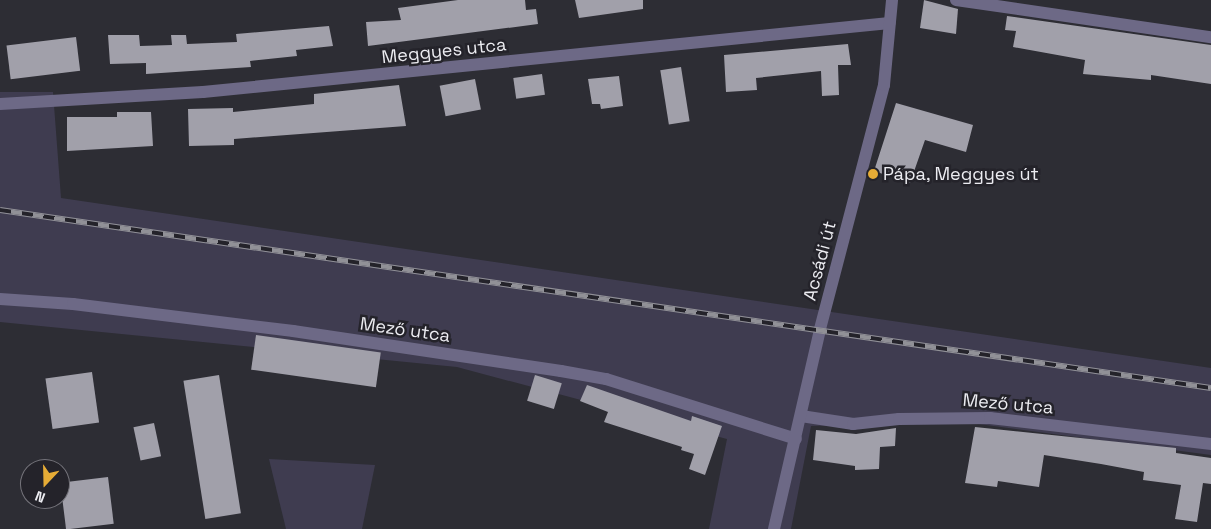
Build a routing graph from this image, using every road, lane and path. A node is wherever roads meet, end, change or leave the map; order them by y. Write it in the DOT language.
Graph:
graph roads {
  1 [pos="892,0"];
  2 [pos="956,0"];
  3 [pos="890,23"];
  4 [pos="1211,37"];
  5 [pos="0,104"];
  6 [pos="0,299"];
  7 [pos="801,416"];
  8 [pos="796,439"];
  9 [pos="1211,444"];
  10 [pos="774,529"];
  1 -- 3 [label="street, Acsádi út"];
  2 -- 4 [label="street"];
  3 -- 5 [label="street, Meggyes utca"];
  3 -- 7 [label="street, Acsádi út"];
  6 -- 8 [label="street, Mező utca"];
  7 -- 8 [label="street, Acsádi út"];
  7 -- 9 [label="street, Mező utca"];
  8 -- 10 [label="street, Acsádi út"];
}
